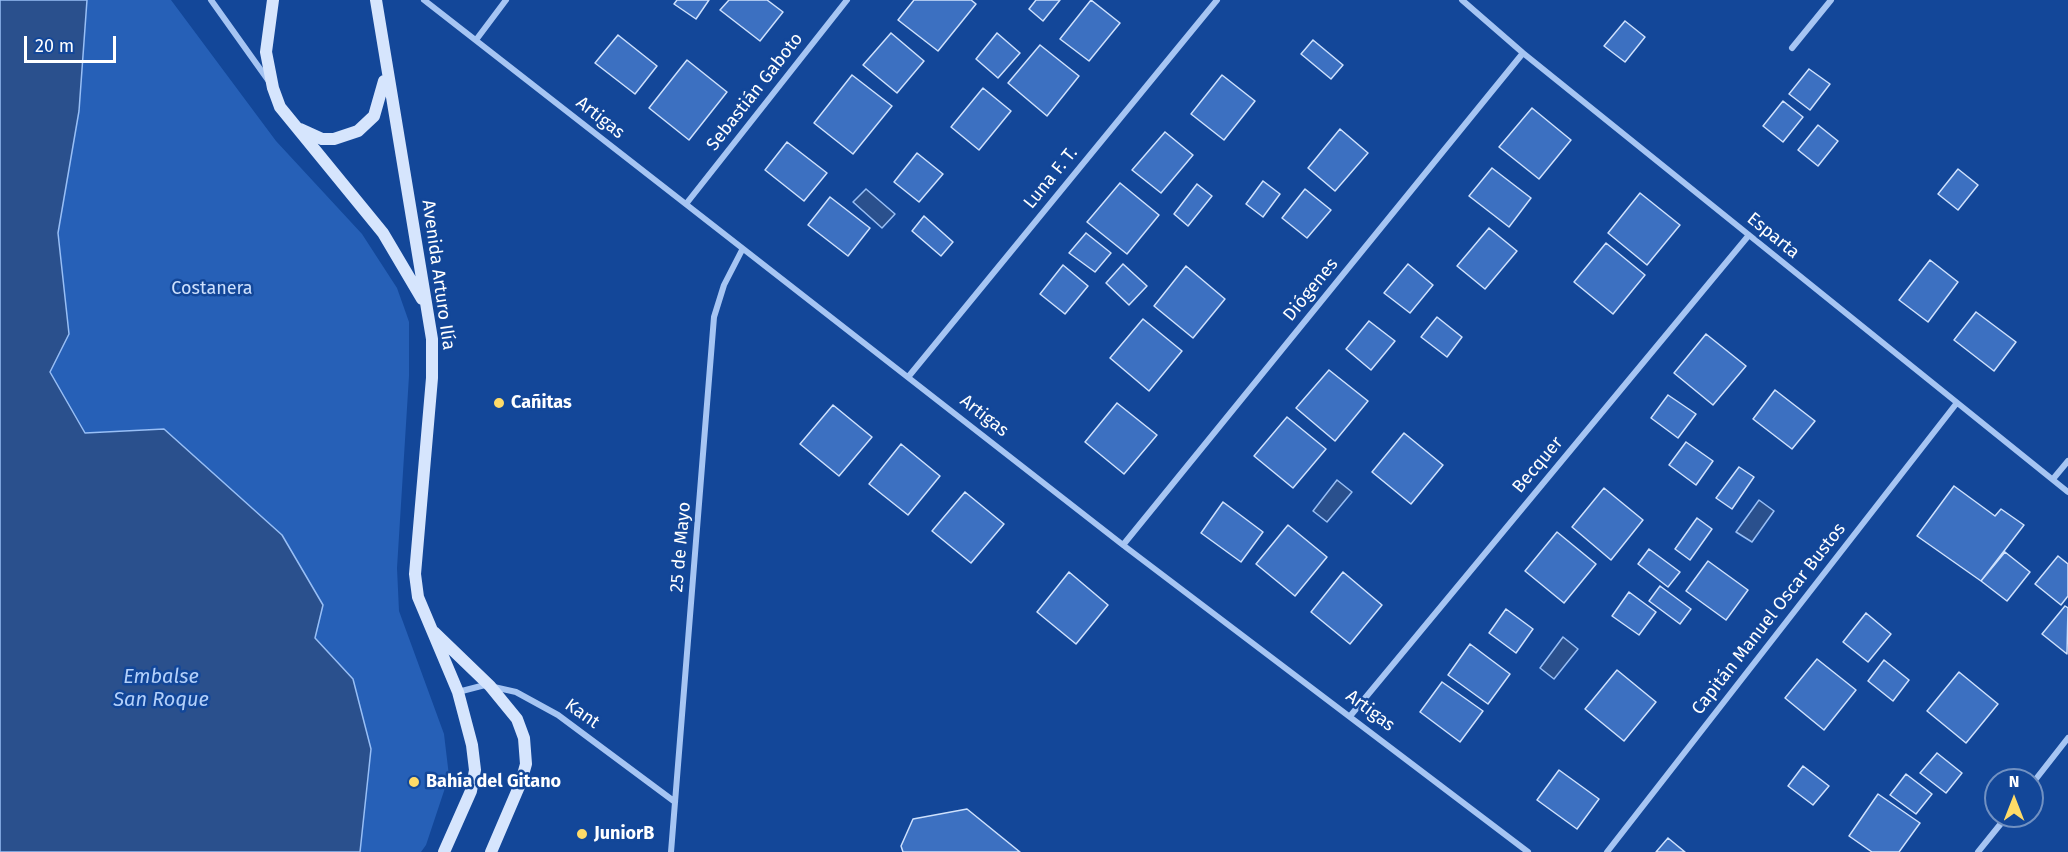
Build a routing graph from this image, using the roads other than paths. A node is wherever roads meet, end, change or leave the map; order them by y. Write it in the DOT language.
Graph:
graph roads {
  1 [pos="211,0"];
  2 [pos="273,0"];
  3 [pos="376,0"];
  4 [pos="424,0"];
  5 [pos="506,0"];
  6 [pos="847,0"];
  7 [pos="1217,0"];
  8 [pos="1462,0"];
  9 [pos="1831,0"];
  10 [pos="476,40"];
  11 [pos="1792,48"];
  12 [pos="1523,53"];
  13 [pos="385,69"];
  14 [pos="273,87"];
  15 [pos="291,123"];
  16 [pos="686,204"];
  17 [pos="1749,235"];
  18 [pos="742,250"];
  19 [pos="427,308"];
  20 [pos="909,376"];
  21 [pos="1956,404"];
  22 [pos="2068,461"];
  23 [pos="2053,479"];
  24 [pos="2068,492"];
  25 [pos="1123,545"];
  26 [pos="429,627"];
  27 [pos="490,686"];
  28 [pos="458,692"];
  29 [pos="1351,715"];
  30 [pos="2068,738"];
  31 [pos="2044,769"];
  32 [pos="675,802"];
  33 [pos="1997,828"];
  34 [pos="444,852"];
  35 [pos="491,852"];
  36 [pos="671,852"];
  37 [pos="1528,852"];
  38 [pos="1607,852"];
  39 [pos="1978,852"];
  1 -- 14 [label="street"];
  2 -- 14 [label="main road"];
  3 -- 13 [label="main road, Avenida Arturo Ilía"];
  4 -- 10 [label="street, Artigas"];
  5 -- 10 [label="street"];
  6 -- 16 [label="street, Sebastián Gaboto"];
  7 -- 20 [label="street, Luna F. T."];
  8 -- 12 [label="street, Esparta"];
  9 -- 11 [label="street"];
  10 -- 16 [label="street, Artigas"];
  12 -- 17 [label="street, Esparta"];
  12 -- 25 [label="street, Diógenes"];
  13 -- 15 [label="main road"];
  13 -- 19 [label="main road, Avenida Arturo Ilía"];
  14 -- 15 [label="main road"];
  15 -- 19 [label="main road"];
  16 -- 18 [label="street, Artigas"];
  17 -- 21 [label="street, Esparta"];
  17 -- 29 [label="street, Becquer"];
  18 -- 20 [label="street, Artigas"];
  18 -- 32 [label="street, 25 de Mayo"];
  19 -- 26 [label="main road, Avenida Arturo Ilía"];
  20 -- 25 [label="street, Artigas"];
  21 -- 23 [label="street, Esparta"];
  21 -- 38 [label="street, Capitán Manuel Oscar Bustos"];
  22 -- 23 [label="street"];
  23 -- 24 [label="street, Esparta"];
  25 -- 29 [label="street, Artigas"];
  26 -- 27 [label="main road, Avenida Arturo Ilía"];
  26 -- 28 [label="main road, Avenida Arturo Ilía"];
  27 -- 28 [label="street, Kant"];
  27 -- 32 [label="street, Kant"];
  27 -- 35 [label="main road, Avenida Arturo Ilía"];
  28 -- 34 [label="main road, Avenida Arturo Ilía"];
  29 -- 37 [label="street, Artigas"];
  30 -- 31 [label="street"];
  32 -- 36 [label="street, 25 de Mayo"];
  33 -- 39 [label="street"];
}
